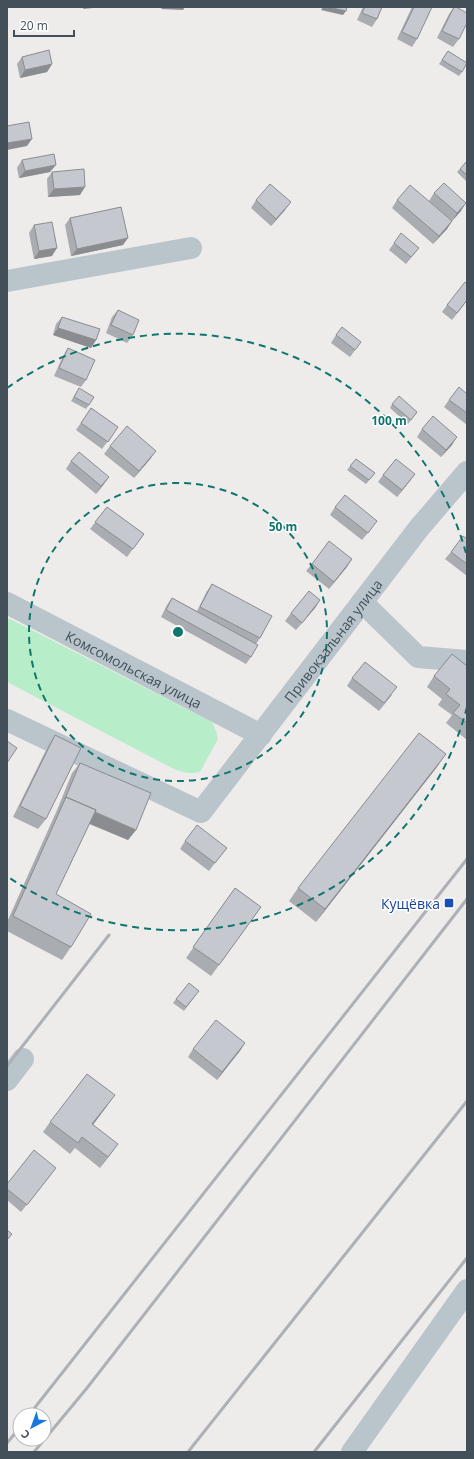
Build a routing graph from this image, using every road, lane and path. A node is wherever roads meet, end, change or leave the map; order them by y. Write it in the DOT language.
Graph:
graph roads {
  1 [pos="191,248"];
  2 [pos="7,281"];
  3 [pos="467,472"];
  4 [pos="362,602"];
  5 [pos="7,603"];
  6 [pos="467,661"];
  7 [pos="7,720"];
  8 [pos="261,735"];
  9 [pos="23,1059"];
  10 [pos="7,1080"];
  11 [pos="467,1290"];
  12 [pos="352,1452"];
  1 -- 2 [label="street"];
  3 -- 4 [label="street, Привокзальная улица"];
  4 -- 6 [label="street"];
  4 -- 8 [label="street, Привокзальная улица"];
  5 -- 8 [label="street, Комсомольская улица"];
  7 -- 8 [label="street, Привокзальная улица"];
  9 -- 10 [label="street"];
  11 -- 12 [label="street"];
}
